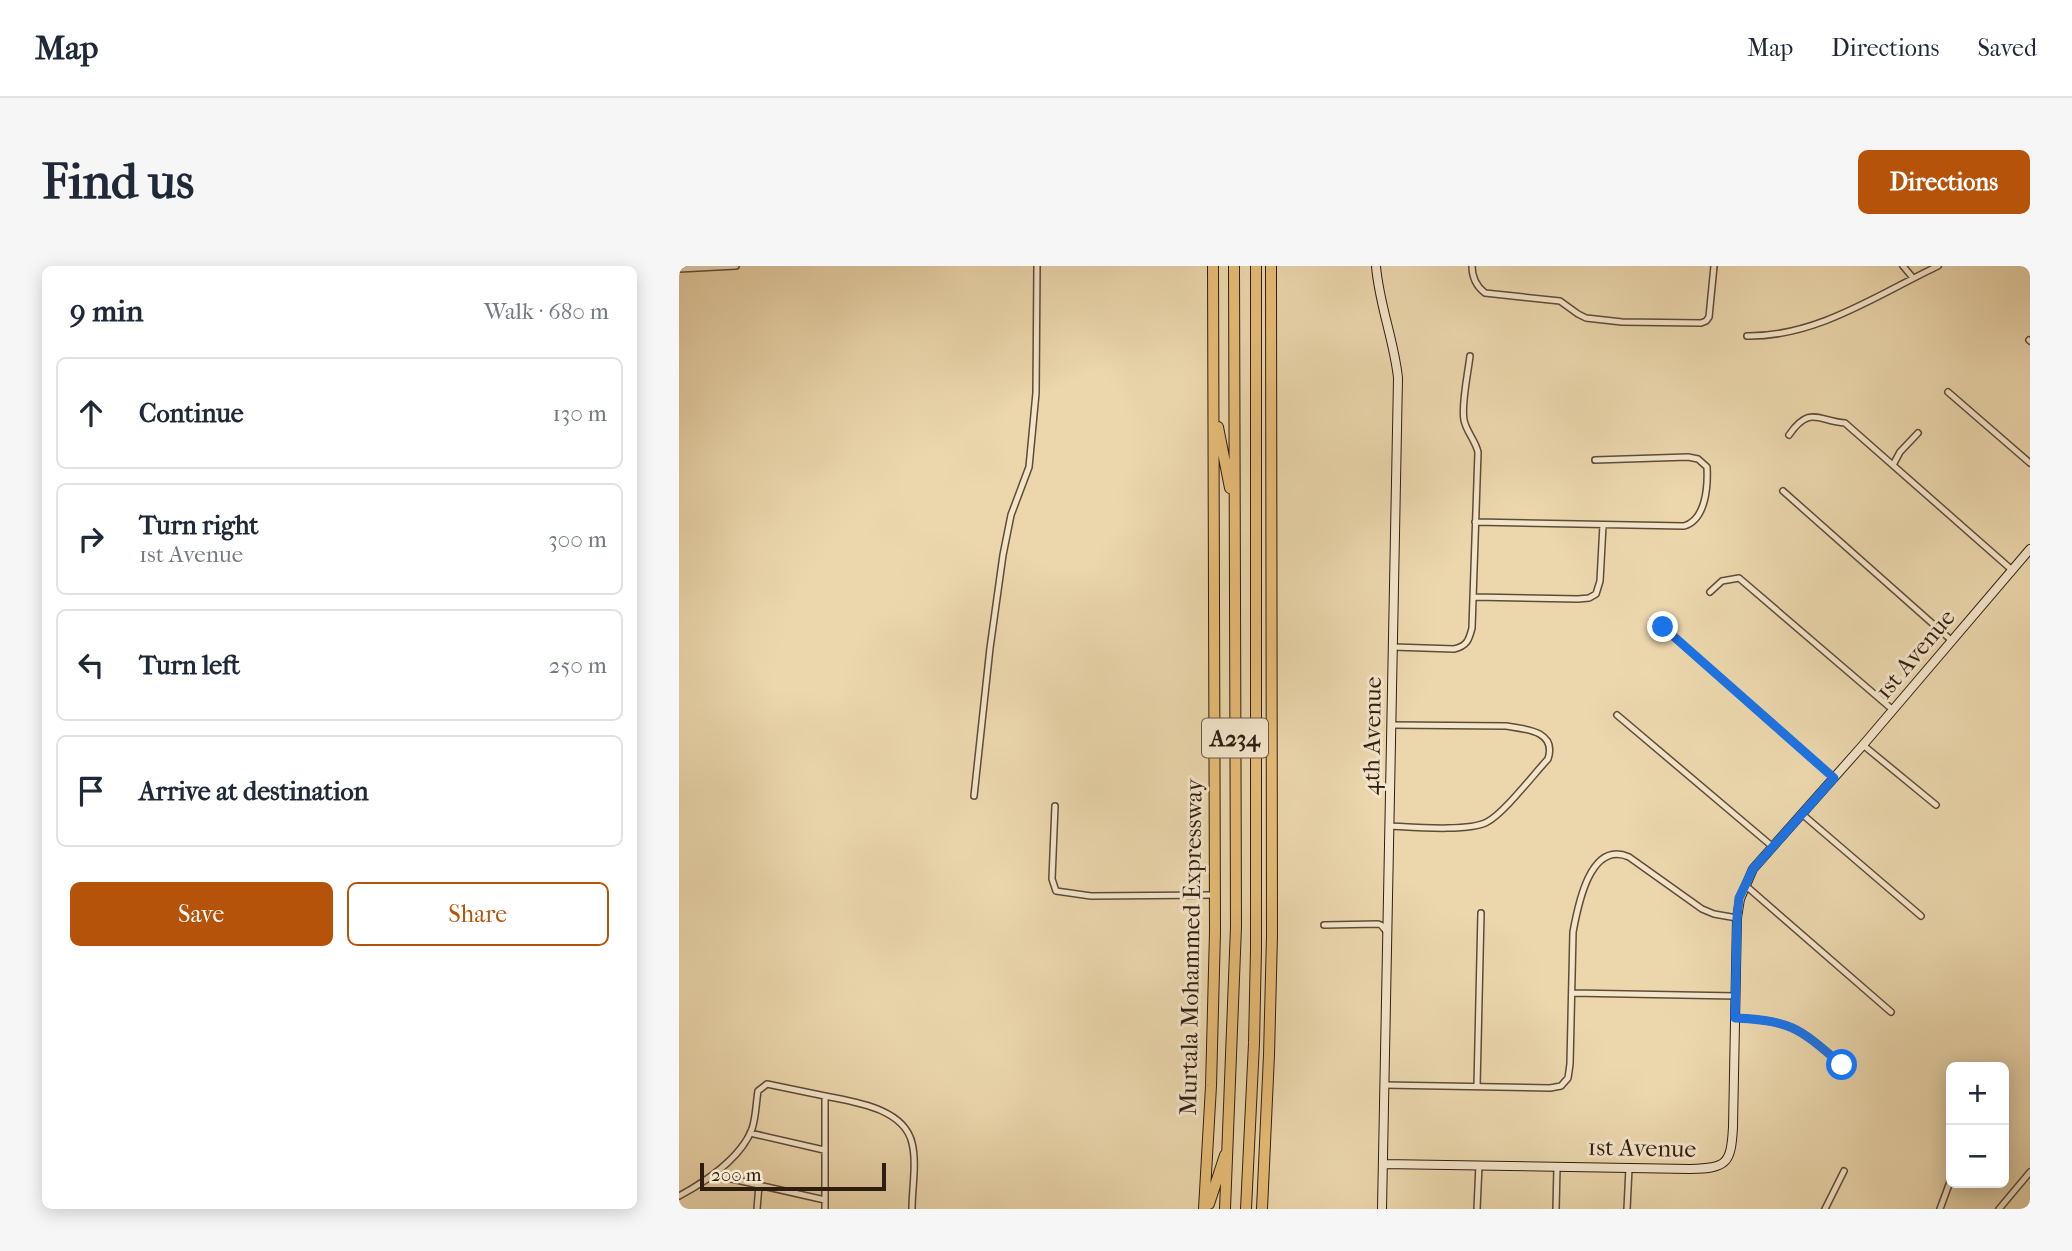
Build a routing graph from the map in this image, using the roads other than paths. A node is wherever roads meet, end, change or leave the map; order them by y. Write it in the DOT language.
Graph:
graph roads {
  1 [pos="736,266"];
  2 [pos="1037,266"];
  3 [pos="1213,266"];
  4 [pos="1234,266"];
  5 [pos="1257,266"];
  6 [pos="1271,266"];
  7 [pos="1376,266"];
  8 [pos="1472,266"];
  9 [pos="1714,266"];
  10 [pos="1903,266"];
  11 [pos="1938,266"];
  12 [pos="679,269"];
  13 [pos="1913,278"];
  14 [pos="1747,335"];
  15 [pos="1470,356"];
  16 [pos="1948,392"];
  17 [pos="1214,406"];
  18 [pos="1272,411"];
  19 [pos="1919,433"];
  20 [pos="1789,435"];
  21 [pos="1595,460"];
  22 [pos="2030,463"];
  23 [pos="1893,466"];
  24 [pos="1783,491"];
  25 [pos="1257,506"];
  26 [pos="1235,510"];
  27 [pos="1475,522"];
  28 [pos="1603,526"];
  29 [pos="2030,550"];
  30 [pos="2012,570"];
  31 [pos="1710,592"];
  32 [pos="1473,597"];
  33 [pos="1663,627"];
  34 [pos="1951,640"];
  35 [pos="1393,647"];
  36 [pos="1892,710"];
  37 [pos="1618,715"];
  38 [pos="1391,724"];
  39 [pos="1863,745"];
  40 [pos="1834,778"];
  41 [pos="974,796"];
  42 [pos="1936,805"];
  43 [pos="1055,806"];
  44 [pos="1802,814"];
  45 [pos="1389,826"];
  46 [pos="1773,847"];
  47 [pos="1745,885"];
  48 [pos="1215,895"];
  49 [pos="1481,913"];
  50 [pos="1921,916"];
  51 [pos="1737,918"];
  52 [pos="1324,925"];
  53 [pos="1387,932"];
  54 [pos="1572,993"];
  55 [pos="1736,996"];
  56 [pos="1891,1012"];
  57 [pos="1735,1018"];
  58 [pos="1842,1065"];
  59 [pos="1384,1085"];
  60 [pos="1477,1086"];
  61 [pos="825,1096"];
  62 [pos="750,1133"];
  63 [pos="1229,1141"];
  64 [pos="824,1150"];
  65 [pos="1383,1164"];
  66 [pos="1479,1165"];
  67 [pos="1557,1166"];
  68 [pos="1629,1168"];
  69 [pos="1844,1171"];
  70 [pos="2030,1172"];
  71 [pos="714,1175"];
  72 [pos="759,1185"];
  73 [pos="1948,1188"];
  74 [pos="679,1196"];
  75 [pos="825,1200"];
  76 [pos="757,1209"];
  77 [pos="825,1209"];
  78 [pos="912,1209"];
  79 [pos="1206,1209"];
  80 [pos="1225,1209"];
  81 [pos="1246,1209"];
  82 [pos="1262,1209"];
  83 [pos="1382,1209"];
  84 [pos="1477,1209"];
  85 [pos="1556,1209"];
  86 [pos="1627,1209"];
  87 [pos="1825,1209"];
  88 [pos="1940,1209"];
  89 [pos="1999,1209"];
  1 -- 12 [label="street"];
  2 -- 41 [label="street"];
  3 -- 17 [label="highway, Murtala Mohammed Expressway"];
  4 -- 26 [label="highway, Murtala Mohammed Expressway / A234"];
  5 -- 25 [label="highway, A234"];
  6 -- 18 [label="highway"];
  7 -- 35 [label="street, 4th Avenue"];
  8 -- 9 [label="street"];
  10 -- 13 [label="street"];
  11 -- 13 [label="street"];
  13 -- 14 [label="street"];
  15 -- 27 [label="street"];
  16 -- 22 [label="street"];
  17 -- 26 [label="highway"];
  17 -- 48 [label="highway, Murtala Mohammed Expressway"];
  18 -- 25 [label="highway"];
  18 -- 82 [label="highway"];
  19 -- 23 [label="street"];
  20 -- 23 [label="street"];
  21 -- 28 [label="street"];
  23 -- 30 [label="street"];
  24 -- 34 [label="street"];
  25 -- 81 [label="highway, A234"];
  26 -- 63 [label="highway, Murtala Mohammed Expressway / A234"];
  27 -- 28 [label="street"];
  27 -- 32 [label="street"];
  28 -- 32 [label="street"];
  29 -- 30 [label="street, 1st Avenue"];
  30 -- 34 [label="street, 1st Avenue"];
  31 -- 36 [label="street"];
  32 -- 35 [label="street"];
  33 -- 40 [label="street"];
  34 -- 36 [label="street, 1st Avenue"];
  35 -- 38 [label="street, 4th Avenue"];
  36 -- 39 [label="street, 1st Avenue"];
  37 -- 46 [label="street"];
  38 -- 45 [label="street, 4th Avenue"];
  38 -- 45 [label="street"];
  39 -- 40 [label="street, 1st Avenue"];
  39 -- 42 [label="street"];
  40 -- 44 [label="street, 1st Avenue"];
  43 -- 48 [label="street"];
  44 -- 46 [label="street, 1st Avenue"];
  44 -- 50 [label="street"];
  45 -- 53 [label="street, 4th Avenue"];
  46 -- 47 [label="street, 1st Avenue"];
  47 -- 51 [label="street, 1st Avenue"];
  47 -- 56 [label="street"];
  48 -- 79 [label="highway, Murtala Mohammed Expressway"];
  49 -- 60 [label="street"];
  51 -- 54 [label="street"];
  51 -- 55 [label="street, 1st Avenue"];
  52 -- 53 [label="street"];
  53 -- 59 [label="street, 4th Avenue"];
  54 -- 55 [label="street"];
  54 -- 60 [label="street"];
  55 -- 57 [label="street, 1st Avenue"];
  57 -- 58 [label="street"];
  57 -- 68 [label="street, 1st Avenue"];
  59 -- 60 [label="street"];
  59 -- 65 [label="street, 4th Avenue"];
  61 -- 62 [label="street"];
  61 -- 64 [label="street"];
  61 -- 78 [label="street"];
  62 -- 64 [label="street"];
  62 -- 71 [label="street"];
  63 -- 79 [label="highway"];
  63 -- 80 [label="highway, Murtala Mohammed Expressway / A234"];
  64 -- 75 [label="street"];
  65 -- 66 [label="street, 1st Avenue"];
  65 -- 83 [label="street, 4th Avenue"];
  66 -- 67 [label="street, 1st Avenue"];
  66 -- 84 [label="street"];
  67 -- 68 [label="street, 1st Avenue"];
  67 -- 85 [label="street"];
  68 -- 86 [label="street"];
  69 -- 87 [label="street"];
  70 -- 89 [label="street"];
  71 -- 72 [label="street"];
  71 -- 74 [label="street"];
  72 -- 75 [label="street"];
  72 -- 76 [label="street"];
  73 -- 88 [label="street"];
  75 -- 77 [label="street"];
}
